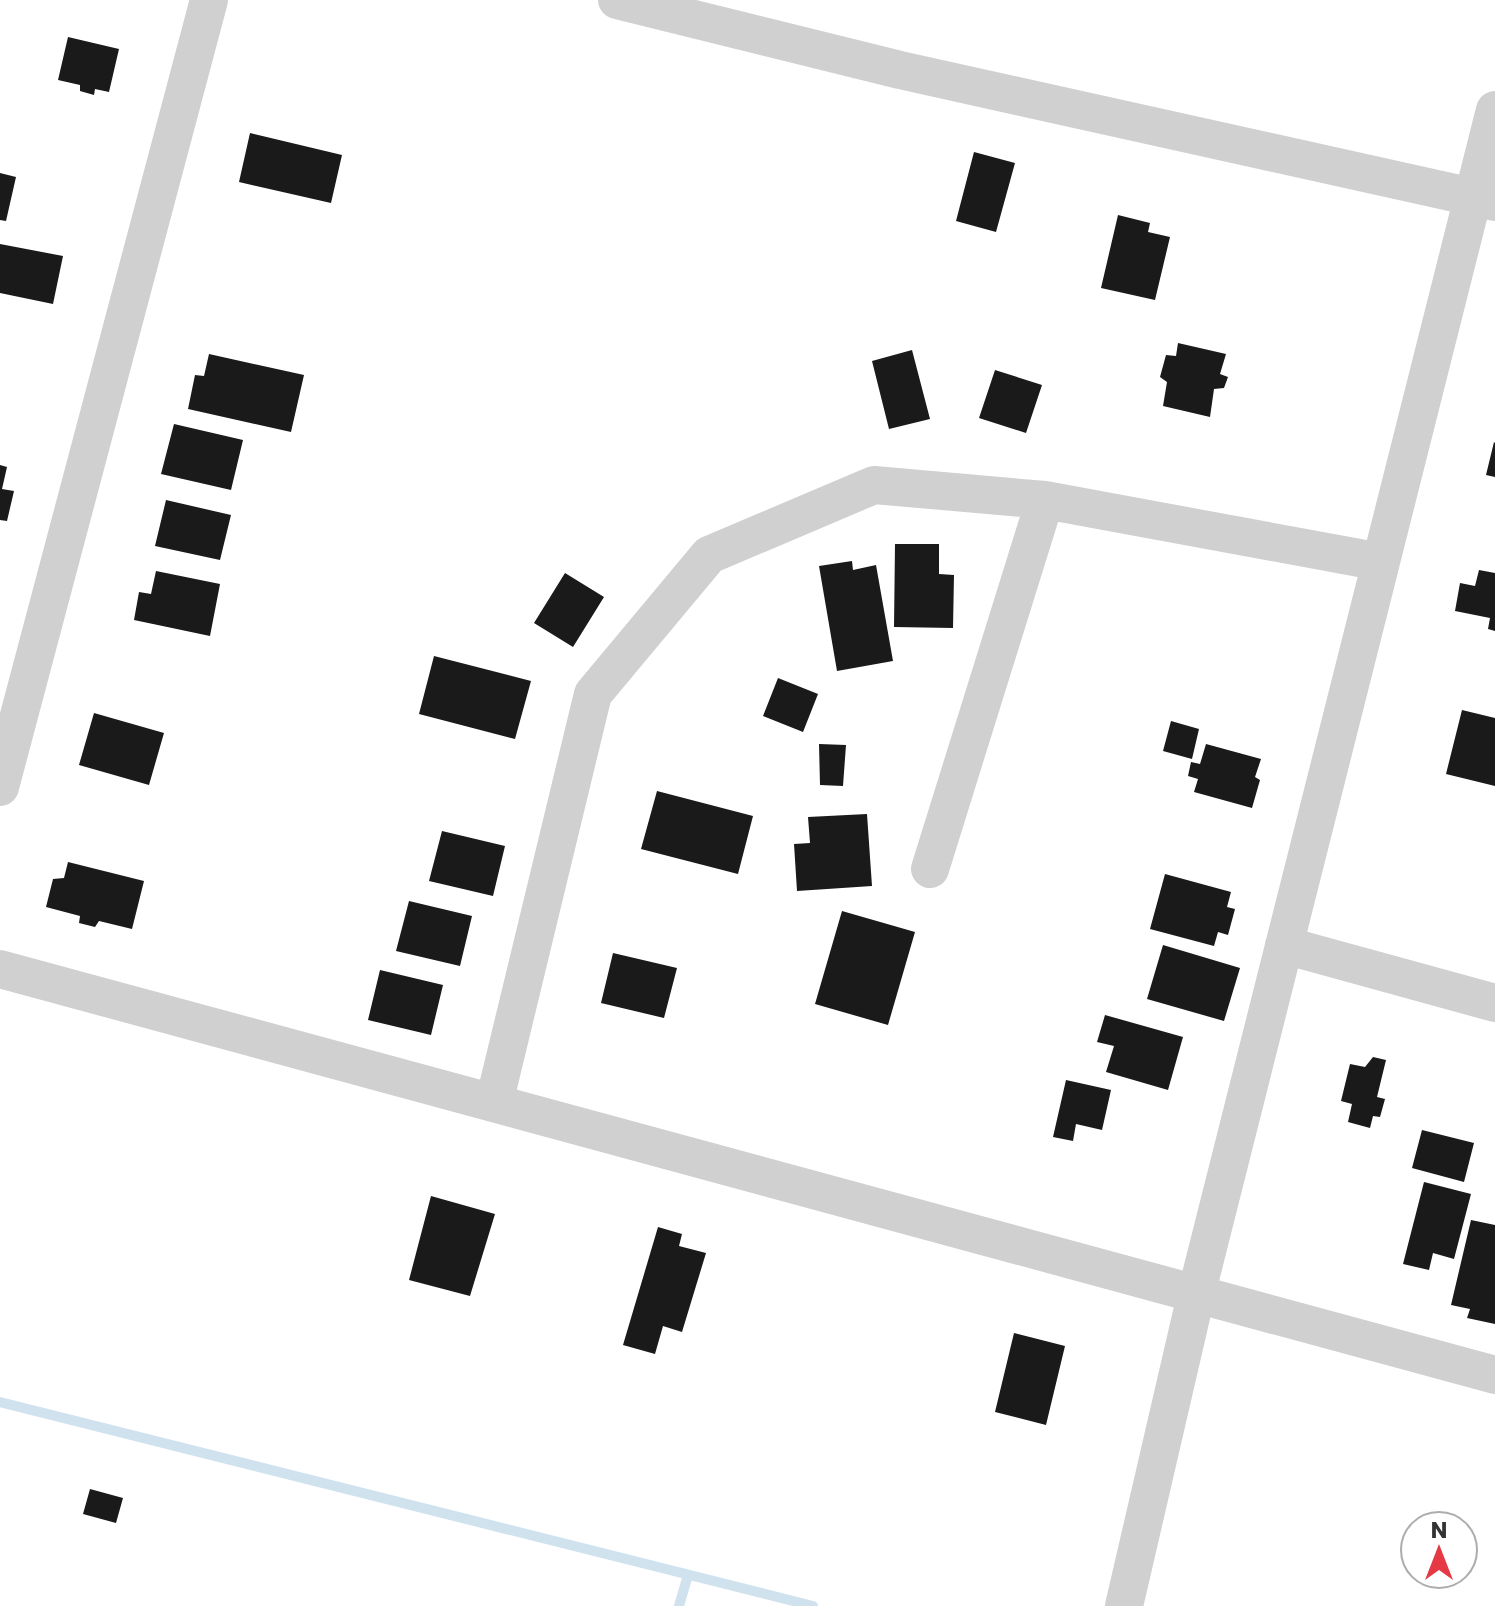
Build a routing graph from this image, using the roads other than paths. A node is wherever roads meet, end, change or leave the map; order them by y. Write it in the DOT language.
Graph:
graph roads {
  1 [pos="209,0"];
  2 [pos="617,0"];
  3 [pos="1495,110"];
  4 [pos="1484,199"];
  5 [pos="1045,500"];
  6 [pos="1381,562"];
  7 [pos="0,787"];
  8 [pos="930,869"];
  9 [pos="1284,945"];
  10 [pos="0,969"];
  11 [pos="1495,1003"];
  12 [pos="494,1103"];
  13 [pos="1197,1291"];
  14 [pos="1495,1375"];
  15 [pos="1124,1606"];
  1 -- 7 [label="street"];
  2 -- 4 [label="street"];
  3 -- 4 [label="street"];
  4 -- 6 [label="street"];
  5 -- 6 [label="street"];
  5 -- 8 [label="street"];
  5 -- 12 [label="street"];
  6 -- 9 [label="street"];
  9 -- 11 [label="street"];
  9 -- 13 [label="street"];
  10 -- 12 [label="street"];
  12 -- 13 [label="street"];
  13 -- 14 [label="street"];
  13 -- 15 [label="street"];
}
